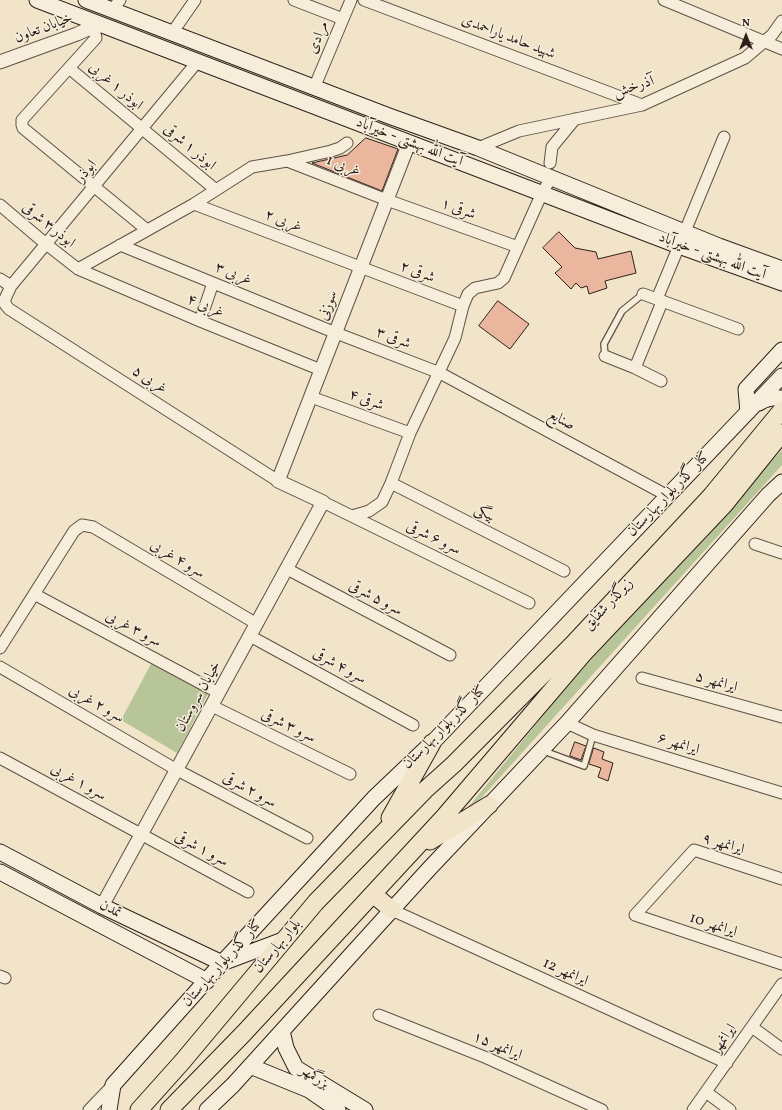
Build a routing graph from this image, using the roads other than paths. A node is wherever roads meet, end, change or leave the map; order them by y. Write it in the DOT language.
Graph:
graph roads {
  1 [pos="37,0"];
  2 [pos="86,0"];
  3 [pos="195,0"];
  4 [pos="294,0"];
  5 [pos="351,0"];
  6 [pos="364,0"];
  7 [pos="664,0"];
  8 [pos="116,5"];
  9 [pos="343,19"];
  10 [pos="782,21"];
  11 [pos="94,26"];
  12 [pos="172,33"];
  13 [pos="764,42"];
  14 [pos="782,49"];
  15 [pos="1,61"];
  16 [pos="198,61"];
  17 [pos="69,68"];
  18 [pos="297,81"];
  19 [pos="314,88"];
  20 [pos="290,97"];
  21 [pos="642,105"];
  22 [pos="575,119"];
  23 [pos="415,126"];
  24 [pos="142,128"];
  25 [pos="724,137"];
  26 [pos="347,143"];
  27 [pos="409,143"];
  28 [pos="478,148"];
  29 [pos="287,161"];
  30 [pos="550,170"];
  31 [pos="94,186"];
  32 [pos="216,190"];
  33 [pos="542,193"];
  34 [pos="387,200"];
  35 [pos="194,204"];
  36 [pos="0,205"];
  37 [pos="147,230"];
  38 [pos="685,232"];
  39 [pos="46,244"];
  40 [pos="120,245"];
  41 [pos="679,246"];
  42 [pos="518,247"];
  43 [pos="361,267"];
  44 [pos="78,269"];
  45 [pos="782,269"];
  46 [pos="0,279"];
  47 [pos="213,283"];
  48 [pos="782,283"];
  49 [pos="11,286"];
  50 [pos="643,294"];
  51 [pos="660,301"];
  52 [pos="5,304"];
  53 [pos="463,306"];
  54 [pos="200,321"];
  55 [pos="738,329"];
  56 [pos="336,333"];
  57 [pos="782,350"];
  58 [pos="605,356"];
  59 [pos="635,368"];
  60 [pos="321,370"];
  61 [pos="440,373"];
  62 [pos="782,376"];
  63 [pos="661,381"];
  64 [pos="311,397"];
  65 [pos="779,402"];
  66 [pos="748,412"];
  67 [pos="410,433"];
  68 [pos="782,433"];
  69 [pos="278,481"];
  70 [pos="782,482"];
  71 [pos="391,483"];
  72 [pos="668,496"];
  73 [pos="324,502"];
  74 [pos="352,516"];
  75 [pos="755,544"];
  76 [pos="782,553"];
  77 [pos="287,569"];
  78 [pos="564,571"];
  79 [pos="34,594"];
  80 [pos="529,603"];
  81 [pos="253,630"];
  82 [pos="0,648"];
  83 [pos="450,655"];
  84 [pos="0,667"];
  85 [pos="642,678"];
  86 [pos="219,693"];
  87 [pos="212,706"];
  88 [pos="782,717"];
  89 [pos="567,723"];
  90 [pos="413,725"];
  91 [pos="593,735"];
  92 [pos="432,742"];
  93 [pos="542,750"];
  94 [pos="0,758"];
  95 [pos="177,770"];
  96 [pos="350,774"];
  97 [pos="425,790"];
  98 [pos="782,793"];
  99 [pos="489,805"];
  100 [pos="141,835"];
  101 [pos="306,838"];
  102 [pos="377,841"];
  103 [pos="0,852"];
  104 [pos="410,853"];
  105 [pos="0,872"];
  106 [pos="782,879"];
  107 [pos="248,892"];
  108 [pos="373,894"];
  109 [pos="102,906"];
  110 [pos="392,910"];
  111 [pos="635,915"];
  112 [pos="283,940"];
  113 [pos="184,945"];
  114 [pos="174,963"];
  115 [pos="222,963"];
  116 [pos="782,964"];
  117 [pos="207,981"];
  118 [pos="782,984"];
  119 [pos="379,1015"];
  120 [pos="752,1027"];
  121 [pos="282,1030"];
  122 [pos="782,1049"];
  123 [pos="727,1063"];
  124 [pos="250,1066"];
  125 [pos="113,1085"];
  126 [pos="706,1092"];
  127 [pos="89,1110"];
  128 [pos="109,1110"];
  129 [pos="139,1110"];
  130 [pos="169,1110"];
  131 [pos="207,1110"];
  132 [pos="338,1110"];
  133 [pos="365,1110"];
  134 [pos="602,1110"];
  135 [pos="693,1110"];
  136 [pos="730,1110"];
  1 -- 11 [label="main road, آیت الله بهشتی - خیرآباد"];
  2 -- 8 [label="main road, آیت الله بهشتی - خیرآباد"];
  3 -- 12 [label="street"];
  4 -- 9 [label="street"];
  5 -- 9 [label="street, مرادی"];
  6 -- 21 [label="street, شهید حامد یاراحمدی"];
  7 -- 13 [label="street"];
  8 -- 12 [label="main road, آیت الله بهشتی - خیرآباد"];
  9 -- 19 [label="street, مرادی"];
  10 -- 13 [label="street, آذرخش"];
  11 -- 15 [label="street, خیابان تعاون"];
  11 -- 16 [label="main road, آیت الله بهشتی - خیرآباد"];
  11 -- 17 [label="street"];
  12 -- 18 [label="main road, آیت الله بهشتی - خیرآباد"];
  13 -- 14 [label="street"];
  13 -- 21 [label="street, آذرخش"];
  16 -- 20 [label="main road, آیت الله بهشتی - خیرآباد"];
  16 -- 24 [label="street, ابوذر"];
  17 -- 24 [label="street, ابوذر ۱ غربی"];
  17 -- 31 [label="street"];
  18 -- 19 [label="main road, آیت الله بهشتی - خیرآباد"];
  18 -- 20 [label="main road"];
  19 -- 23 [label="main road, آیت الله بهشتی - خیرآباد"];
  20 -- 27 [label="main road, آیت الله بهشتی - خیرآباد"];
  21 -- 22 [label="street, آذرخش"];
  22 -- 28 [label="street, آذرخش"];
  22 -- 30 [label="street"];
  23 -- 27 [label="main road"];
  23 -- 28 [label="main road, آیت الله بهشتی - خیرآباد"];
  24 -- 31 [label="street, ابوذر"];
  24 -- 32 [label="street, ابوذر ۱ شرقی"];
  25 -- 38 [label="street"];
  26 -- 29 [label="street"];
  27 -- 33 [label="main road, آیت الله بهشتی - خیرآباد"];
  27 -- 34 [label="street, سوزنی"];
  28 -- 30 [label="main road, آیت الله بهشتی - خیرآباد"];
  29 -- 32 [label="street"];
  29 -- 34 [label="street, غربی 1"];
  30 -- 33 [label="street"];
  30 -- 38 [label="main road, آیت الله بهشتی - خیرآباد"];
  31 -- 37 [label="street"];
  31 -- 39 [label="street, ابوذر"];
  32 -- 35 [label="street"];
  33 -- 41 [label="main road, آیت الله بهشتی - خیرآباد"];
  33 -- 42 [label="street"];
  34 -- 42 [label="street, شرقی ۱"];
  34 -- 43 [label="street, سوزنی"];
  35 -- 37 [label="street"];
  35 -- 43 [label="street, غربی ۲"];
  36 -- 39 [label="street, ابوذر ۳ شرقی"];
  37 -- 40 [label="street"];
  38 -- 41 [label="street"];
  38 -- 45 [label="main road, آیت الله بهشتی - خیرآباد"];
  39 -- 44 [label="street, ابوذر ۳ شرقی"];
  39 -- 49 [label="street, ابوذر"];
  40 -- 44 [label="street"];
  40 -- 47 [label="street, غربی ۳"];
  41 -- 48 [label="main road, آیت الله بهشتی - خیرآباد"];
  41 -- 51 [label="street"];
  42 -- 53 [label="street"];
  43 -- 53 [label="street, شرقی ۲"];
  43 -- 56 [label="street, سوزنی"];
  44 -- 54 [label="street, غربی ۴"];
  46 -- 49 [label="street"];
  47 -- 54 [label="street"];
  47 -- 56 [label="street, غربی ۳"];
  49 -- 52 [label="street, ابوذر"];
  50 -- 51 [label="street"];
  50 -- 58 [label="lane"];
  51 -- 55 [label="street"];
  51 -- 59 [label="street"];
  52 -- 69 [label="street, غربی ۵"];
  53 -- 61 [label="street"];
  54 -- 60 [label="street, غربی ۴"];
  56 -- 60 [label="street, سوزنی"];
  56 -- 61 [label="street, شرقی ۳"];
  57 -- 66 [label="main road"];
  58 -- 59 [label="street"];
  59 -- 63 [label="street"];
  60 -- 64 [label="street, سوزنی"];
  61 -- 67 [label="street"];
  61 -- 72 [label="street, صنایع"];
  62 -- 66 [label="main road, کنار گذر بلوار بهارستان"];
  64 -- 67 [label="street, شرقی ۴"];
  64 -- 69 [label="street, سوزنی"];
  65 -- 66 [label="main road"];
  65 -- 97 [label="main road, زیرگذر شقایق"];
  66 -- 72 [label="main road, کنار گذر بلوار بهارستان"];
  67 -- 71 [label="street"];
  68 -- 104 [label="main road, زیرگذر شقایق"];
  69 -- 73 [label="street"];
  70 -- 89 [label="main road"];
  71 -- 74 [label="street"];
  71 -- 78 [label="street, بیگی"];
  72 -- 92 [label="main road, کنار گذر بلوار بهارستان"];
  73 -- 74 [label="street, سرو ۶ شرقی"];
  73 -- 77 [label="street, خیابان سروستان"];
  74 -- 80 [label="street, سرو ۶ شرقی"];
  75 -- 76 [label="street"];
  77 -- 81 [label="street, خیابان سروستان"];
  77 -- 83 [label="street, سرو ۵ شرقی"];
  79 -- 81 [label="street, سرو ۴ غربی"];
  79 -- 82 [label="street"];
  79 -- 86 [label="street, سرو ۳ غربی"];
  81 -- 86 [label="street, خیابان سروستان"];
  81 -- 90 [label="street, سرو ۴ شرقی"];
  84 -- 95 [label="street, سرو ۲ غربی"];
  85 -- 88 [label="street, ایرانمهر ۵"];
  86 -- 87 [label="street, خیابان سروستان"];
  87 -- 95 [label="street, خیابان سروستان"];
  87 -- 96 [label="street, سرو ۳ شرقی"];
  89 -- 91 [label="street, ایرانمهر ۶"];
  89 -- 93 [label="main road"];
  91 -- 93 [label="lane"];
  91 -- 98 [label="street, ایرانمهر ۶"];
  92 -- 102 [label="main road"];
  92 -- 115 [label="main road, کنار گذر بلوار بهارستان"];
  93 -- 99 [label="main road"];
  94 -- 100 [label="street, سرو ۱ غربی"];
  95 -- 100 [label="street, خیابان سروستان"];
  95 -- 101 [label="street, سرو ۲ شرقی"];
  97 -- 102 [label="main road, بلوار بهارستان"];
  99 -- 104 [label="main road"];
  99 -- 110 [label="main road"];
  100 -- 107 [label="street, سرو ۱ شرقی"];
  100 -- 109 [label="street, خیابان سروستان"];
  102 -- 112 [label="main road, بلوار بهارستان"];
  103 -- 109 [label="main road, تمدن"];
  104 -- 108 [label="main road"];
  105 -- 114 [label="main road, تمدن"];
  106 -- 111 [label="street, ایرانمهر ۹"];
  108 -- 110 [label="main road"];
  108 -- 130 [label="main road"];
  109 -- 113 [label="main road, تمدن"];
  110 -- 121 [label="main road"];
  110 -- 123 [label="street, ایرانمهر 12"];
  111 -- 116 [label="street, ایرانمهر 10"];
  112 -- 115 [label="main road"];
  112 -- 129 [label="main road, بلوار بهارستان"];
  113 -- 114 [label="main road"];
  113 -- 115 [label="main road, تمدن"];
  114 -- 117 [label="main road, تمدن"];
  115 -- 117 [label="main road, کنار گذر بلوار بهارستان"];
  117 -- 125 [label="main road, کنار گذر بلوار بهارستان"];
  118 -- 120 [label="street, ایرانمهر"];
  119 -- 134 [label="street, ایرانمهر ۱۵"];
  120 -- 122 [label="street"];
  120 -- 123 [label="street, ایرانمهر"];
  121 -- 124 [label="main road"];
  121 -- 133 [label="main road, بزرگمهر"];
  123 -- 126 [label="street, ایرانمهر"];
  124 -- 131 [label="main road"];
  124 -- 132 [label="main road, بزرگمهر"];
  125 -- 127 [label="street, کنار گذر بلوار بهارستان"];
  125 -- 128 [label="main road"];
  126 -- 135 [label="street, ایرانمهر"];
  126 -- 136 [label="street"];
}
